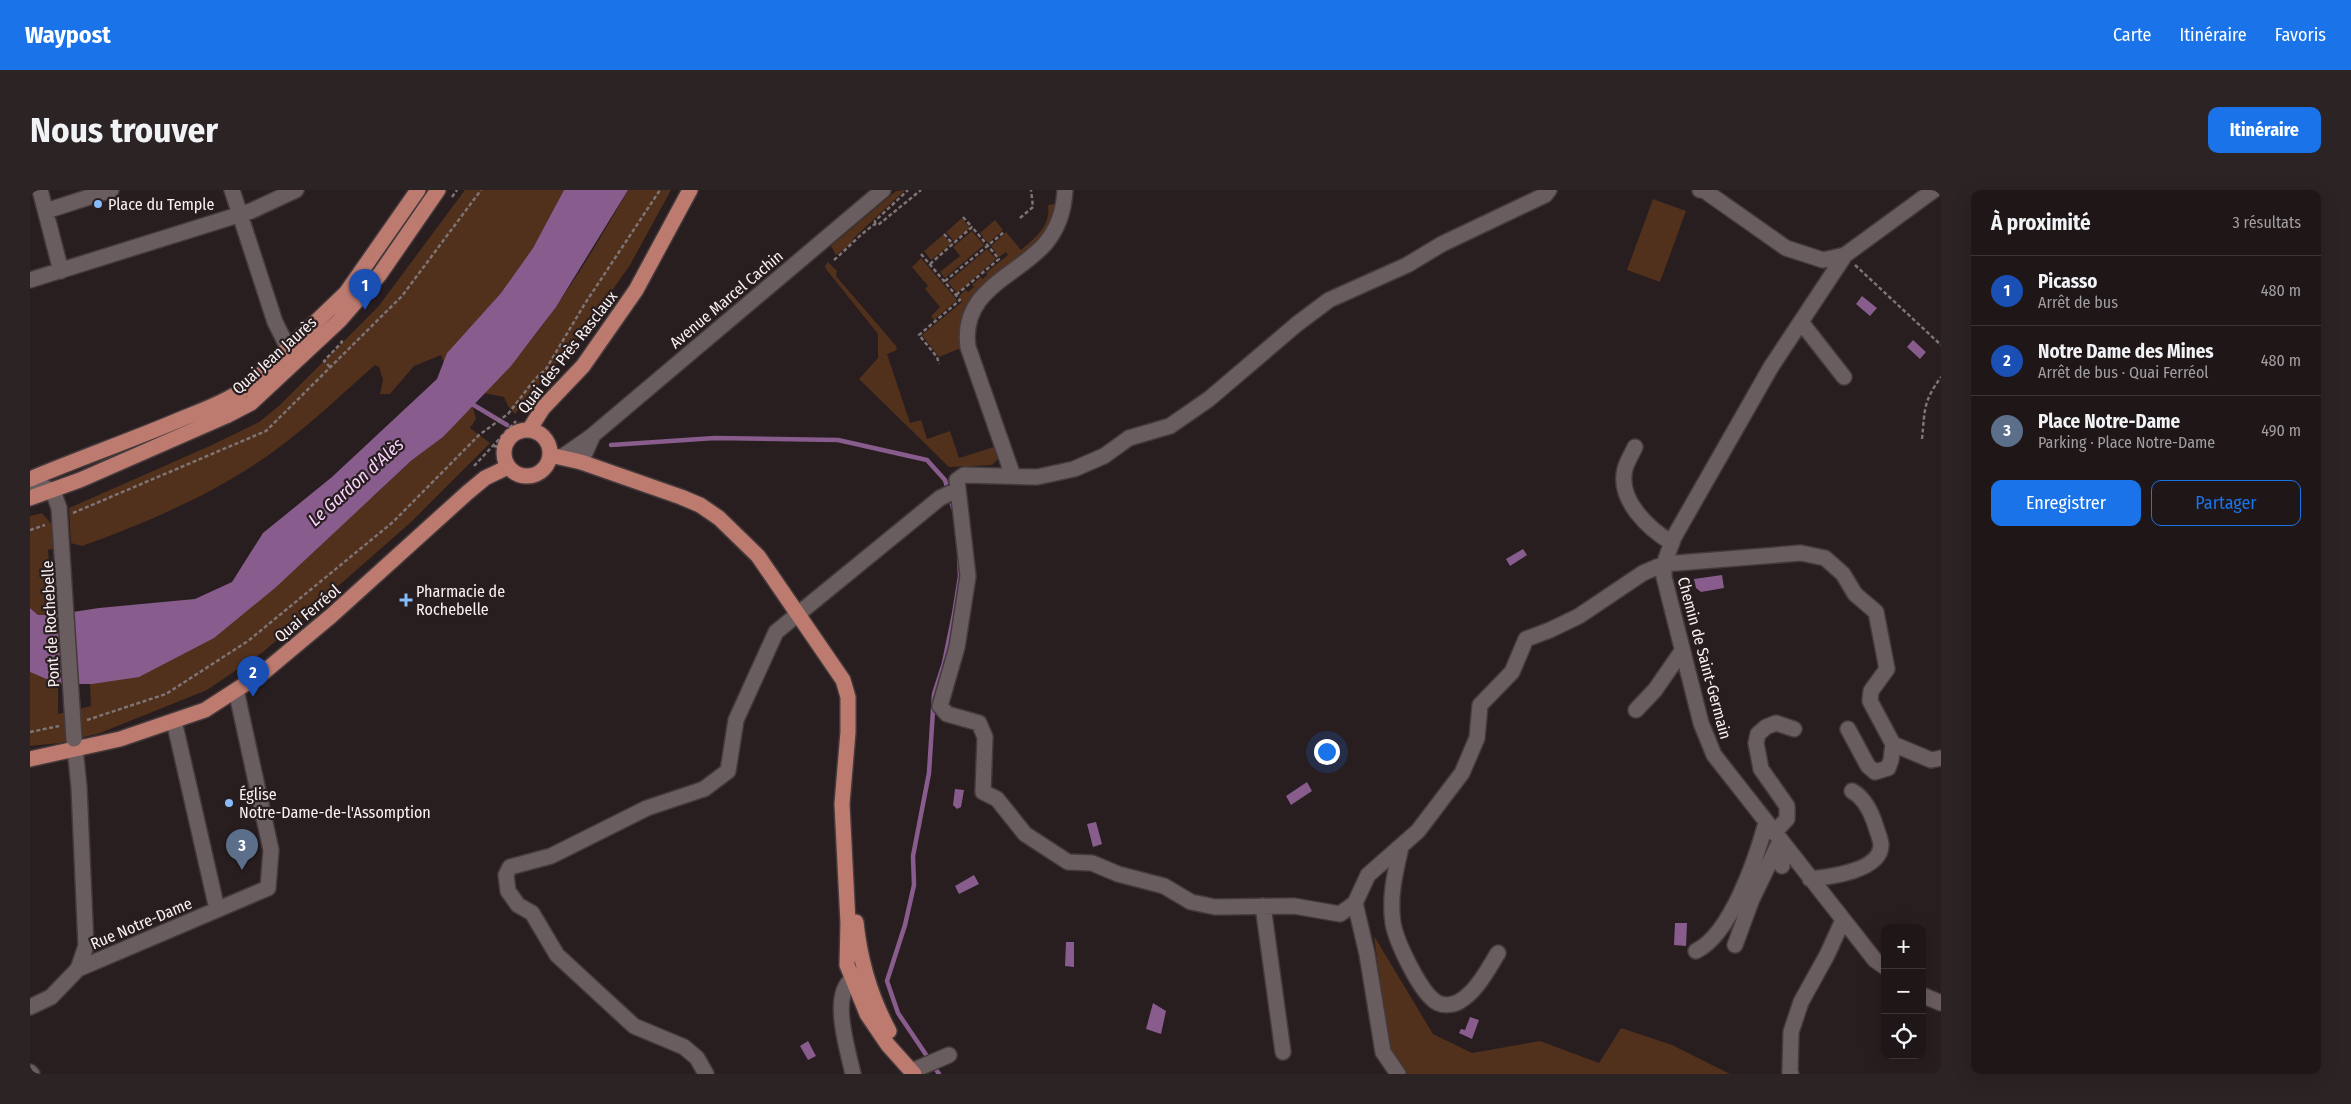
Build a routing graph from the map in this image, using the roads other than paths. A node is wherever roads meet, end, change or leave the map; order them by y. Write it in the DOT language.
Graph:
graph roads {
  1 [pos="40,190"];
  2 [pos="111,190"];
  3 [pos="232,190"];
  4 [pos="296,190"];
  5 [pos="418,190"];
  6 [pos="438,190"];
  7 [pos="690,190"];
  8 [pos="883,190"];
  9 [pos="1065,190"];
  10 [pos="1549,190"];
  11 [pos="1700,190"];
  12 [pos="1934,190"];
  13 [pos="93,193"];
  14 [pos="46,211"];
  15 [pos="240,215"];
  16 [pos="1845,255"];
  17 [pos="61,271"];
  18 [pos="30,280"];
  19 [pos="1801,322"];
  20 [pos="291,355"];
  21 [pos="1844,376"];
  22 [pos="529,430"];
  23 [pos="593,435"];
  24 [pos="118,446"];
  25 [pos="1635,447"];
  26 [pos="556,456"];
  27 [pos="581,462"];
  28 [pos="508,467"];
  29 [pos="1013,476"];
  30 [pos="30,480"];
  31 [pos="957,490"];
  32 [pos="30,498"];
  33 [pos="56,500"];
  34 [pos="1672,543"];
  35 [pos="1664,564"];
  36 [pos="798,613"];
  37 [pos="1682,651"];
  38 [pos="236,690"];
  39 [pos="1636,710"];
  40 [pos="174,721"];
  41 [pos="1794,729"];
  42 [pos="1848,730"];
  43 [pos="1893,744"];
  44 [pos="75,745"];
  45 [pos="30,758"];
  46 [pos="1941,758"];
  47 [pos="1852,791"];
  48 [pos="1773,832"];
  49 [pos="1401,847"];
  50 [pos="846,863"];
  51 [pos="1782,866"];
  52 [pos="1810,879"];
  53 [pos="1355,903"];
  54 [pos="1263,906"];
  55 [pos="218,909"];
  56 [pos="1843,920"];
  57 [pos="1735,945"];
  58 [pos="1696,951"];
  59 [pos="1498,953"];
  60 [pos="1881,964"];
  61 [pos="78,969"];
  62 [pos="852,979"];
  63 [pos="1926,997"];
  64 [pos="1941,1003"];
  65 [pos="30,1007"];
  66 [pos="1283,1052"];
  67 [pos="1383,1052"];
  68 [pos="944,1057"];
  69 [pos="915,1071"];
  70 [pos="706,1074"];
  71 [pos="853,1074"];
  72 [pos="1383,1074"];
  73 [pos="1398,1074"];
  74 [pos="1791,1074"];
  1 -- 14 [label="street"];
  2 -- 13 [label="street"];
  3 -- 15 [label="street"];
  4 -- 15 [label="street"];
  5 -- 20 [label="main road, Quai Jean Jaurès"];
  6 -- 20 [label="main road, Quai Jean Jaurès"];
  7 -- 22 [label="main road, Quai des Près Rasclaux"];
  8 -- 23 [label="street, Avenue Marcel Cachin"];
  9 -- 29 [label="street"];
  10 -- 29 [label="street"];
  11 -- 16 [label="street"];
  12 -- 16 [label="street"];
  13 -- 14 [label="street"];
  14 -- 17 [label="street"];
  15 -- 17 [label="street"];
  15 -- 20 [label="street"];
  16 -- 19 [label="street, Chemin de Saint-Germain"];
  17 -- 18 [label="street"];
  19 -- 21 [label="street"];
  19 -- 34 [label="street, Chemin de Saint-Germain"];
  20 -- 24 [label="main road, Quai Jean Jaurès"];
  20 -- 33 [label="main road, Quai Jean Jaurès"];
  22 -- 26 [label="main road"];
  22 -- 28 [label="main road"];
  23 -- 26 [label="street, Avenue Marcel Cachin"];
  23 -- 27 [label="street, Avenue Marcel Cachin"];
  24 -- 30 [label="main road, Quai Jean Jaurès"];
  24 -- 33 [label="main road"];
  25 -- 34 [label="street"];
  26 -- 27 [label="main road"];
  26 -- 28 [label="main road"];
  27 -- 36 [label="main road"];
  28 -- 38 [label="main road, Quai Ferréol"];
  29 -- 31 [label="street"];
  30 -- 33 [label="street"];
  31 -- 36 [label="street"];
  31 -- 54 [label="street"];
  32 -- 33 [label="main road, Quai Jean Jaurès"];
  33 -- 44 [label="street, Pont de Rochebelle, bridge"];
  34 -- 35 [label="street, Chemin de Saint-Germain"];
  35 -- 37 [label="street, Chemin de Saint-Germain"];
  35 -- 43 [label="street"];
  35 -- 49 [label="street"];
  36 -- 50 [label="main road"];
  36 -- 70 [label="street"];
  37 -- 39 [label="street"];
  37 -- 48 [label="street, Chemin de Saint-Germain"];
  38 -- 40 [label="main road, Quai Ferréol"];
  38 -- 55 [label="street, Rue Notre-Dame"];
  40 -- 44 [label="main road, Quai Ferréol"];
  40 -- 55 [label="street"];
  41 -- 48 [label="street"];
  42 -- 43 [label="street"];
  43 -- 46 [label="street"];
  44 -- 45 [label="main road, Quai Ferréol"];
  44 -- 61 [label="street, Pont de Rochebelle"];
  47 -- 52 [label="street"];
  48 -- 51 [label="street"];
  48 -- 52 [label="street, Chemin de Saint-Germain"];
  48 -- 57 [label="street"];
  48 -- 58 [label="street"];
  49 -- 53 [label="street"];
  49 -- 59 [label="street"];
  50 -- 62 [label="main road"];
  50 -- 69 [label="main road"];
  52 -- 56 [label="street, Chemin de Saint-Germain"];
  53 -- 54 [label="street"];
  53 -- 67 [label="street"];
  54 -- 66 [label="street"];
  55 -- 61 [label="street, Rue Notre-Dame"];
  56 -- 60 [label="street, Chemin de Saint-Germain"];
  56 -- 74 [label="street"];
  61 -- 65 [label="street"];
  62 -- 69 [label="main road"];
  62 -- 71 [label="street"];
  63 -- 64 [label="street"];
  67 -- 72 [label="street"];
  67 -- 73 [label="street"];
  68 -- 69 [label="street"];
}
